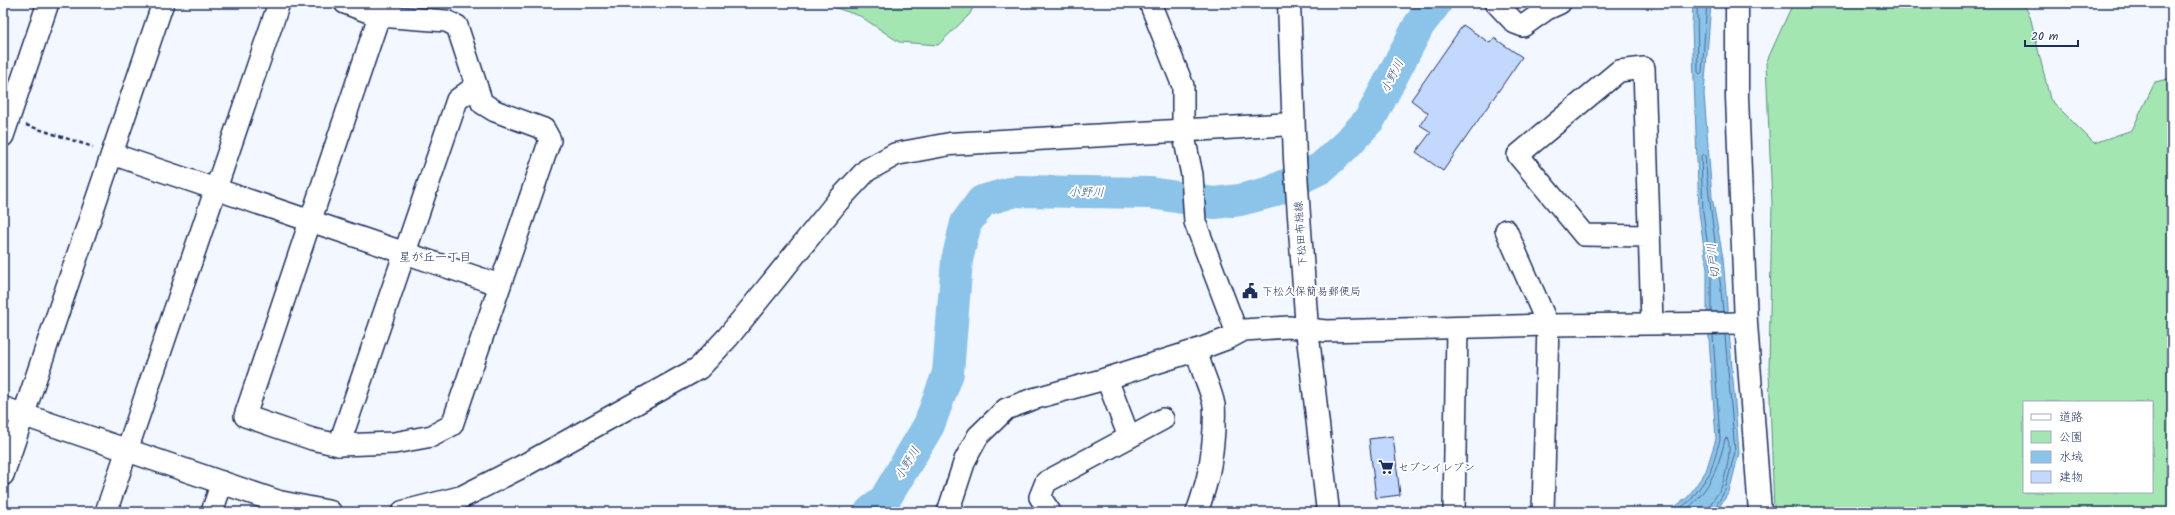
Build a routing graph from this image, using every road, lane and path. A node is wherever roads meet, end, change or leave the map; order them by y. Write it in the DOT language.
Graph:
graph roads {
  1 [pos="48,3"];
  2 [pos="163,3"];
  3 [pos="279,3"];
  4 [pos="346,3"];
  5 [pos="1150,3"];
  6 [pos="1289,3"];
  7 [pos="1496,3"];
  8 [pos="1560,3"];
  9 [pos="1737,3"];
  10 [pos="379,16"];
  11 [pos="476,86"];
  12 [pos="1293,124"];
  13 [pos="6,127"];
  14 [pos="1183,131"];
  15 [pos="112,154"];
  16 [pos="215,189"];
  17 [pos="310,221"];
  18 [pos="1506,230"];
  19 [pos="1649,236"];
  20 [pos="405,254"];
  21 [pos="500,285"];
  22 [pos="1652,323"];
  23 [pos="1740,323"];
  24 [pos="1548,325"];
  25 [pos="1458,328"];
  26 [pos="1308,330"];
  27 [pos="1237,333"];
  28 [pos="1197,350"];
  29 [pos="1105,379"];
  30 [pos="3,408"];
  31 [pos="23,415"];
  32 [pos="1163,419"];
  33 [pos="1129,437"];
  34 [pos="339,444"];
  35 [pos="127,450"];
  36 [pos="3,475"];
  37 [pos="222,482"];
  38 [pos="106,512"];
  39 [pos="212,512"];
  40 [pos="330,512"];
  41 [pos="403,512"];
  42 [pos="948,512"];
  43 [pos="1050,512"];
  44 [pos="1196,512"];
  45 [pos="1328,512"];
  46 [pos="1454,512"];
  47 [pos="1543,512"];
  48 [pos="1760,512"];
  1 -- 13 [label="street"];
  2 -- 15 [label="street"];
  3 -- 16 [label="street"];
  4 -- 10 [label="street"];
  5 -- 14 [label="street"];
  6 -- 12 [label="street, 下松田布施線"];
  7 -- 8 [label="street"];
  9 -- 23 [label="street"];
  10 -- 11 [label="street"];
  10 -- 17 [label="street"];
  11 -- 20 [label="street"];
  11 -- 21 [label="street"];
  12 -- 14 [label="street"];
  12 -- 26 [label="street, 下松田布施線"];
  13 -- 15 [label="path"];
  14 -- 27 [label="street"];
  14 -- 41 [label="street"];
  15 -- 16 [label="street"];
  15 -- 31 [label="street"];
  16 -- 17 [label="street"];
  16 -- 35 [label="street"];
  17 -- 20 [label="street"];
  17 -- 34 [label="street"];
  18 -- 24 [label="street"];
  19 -- 19 [label="street"];
  19 -- 22 [label="street"];
  20 -- 21 [label="street"];
  20 -- 34 [label="street"];
  21 -- 34 [label="street"];
  22 -- 23 [label="street"];
  22 -- 24 [label="street"];
  23 -- 48 [label="street"];
  24 -- 25 [label="street"];
  24 -- 47 [label="street"];
  25 -- 26 [label="street"];
  25 -- 46 [label="street"];
  26 -- 27 [label="street"];
  26 -- 45 [label="street, 下松田布施線"];
  27 -- 28 [label="street"];
  28 -- 29 [label="street"];
  28 -- 44 [label="street"];
  29 -- 33 [label="street"];
  29 -- 42 [label="street"];
  30 -- 31 [label="street"];
  31 -- 35 [label="street"];
  31 -- 36 [label="street"];
  32 -- 33 [label="street"];
  33 -- 43 [label="street"];
  35 -- 37 [label="street"];
  35 -- 38 [label="street"];
  37 -- 39 [label="street"];
  37 -- 40 [label="street"];
}
